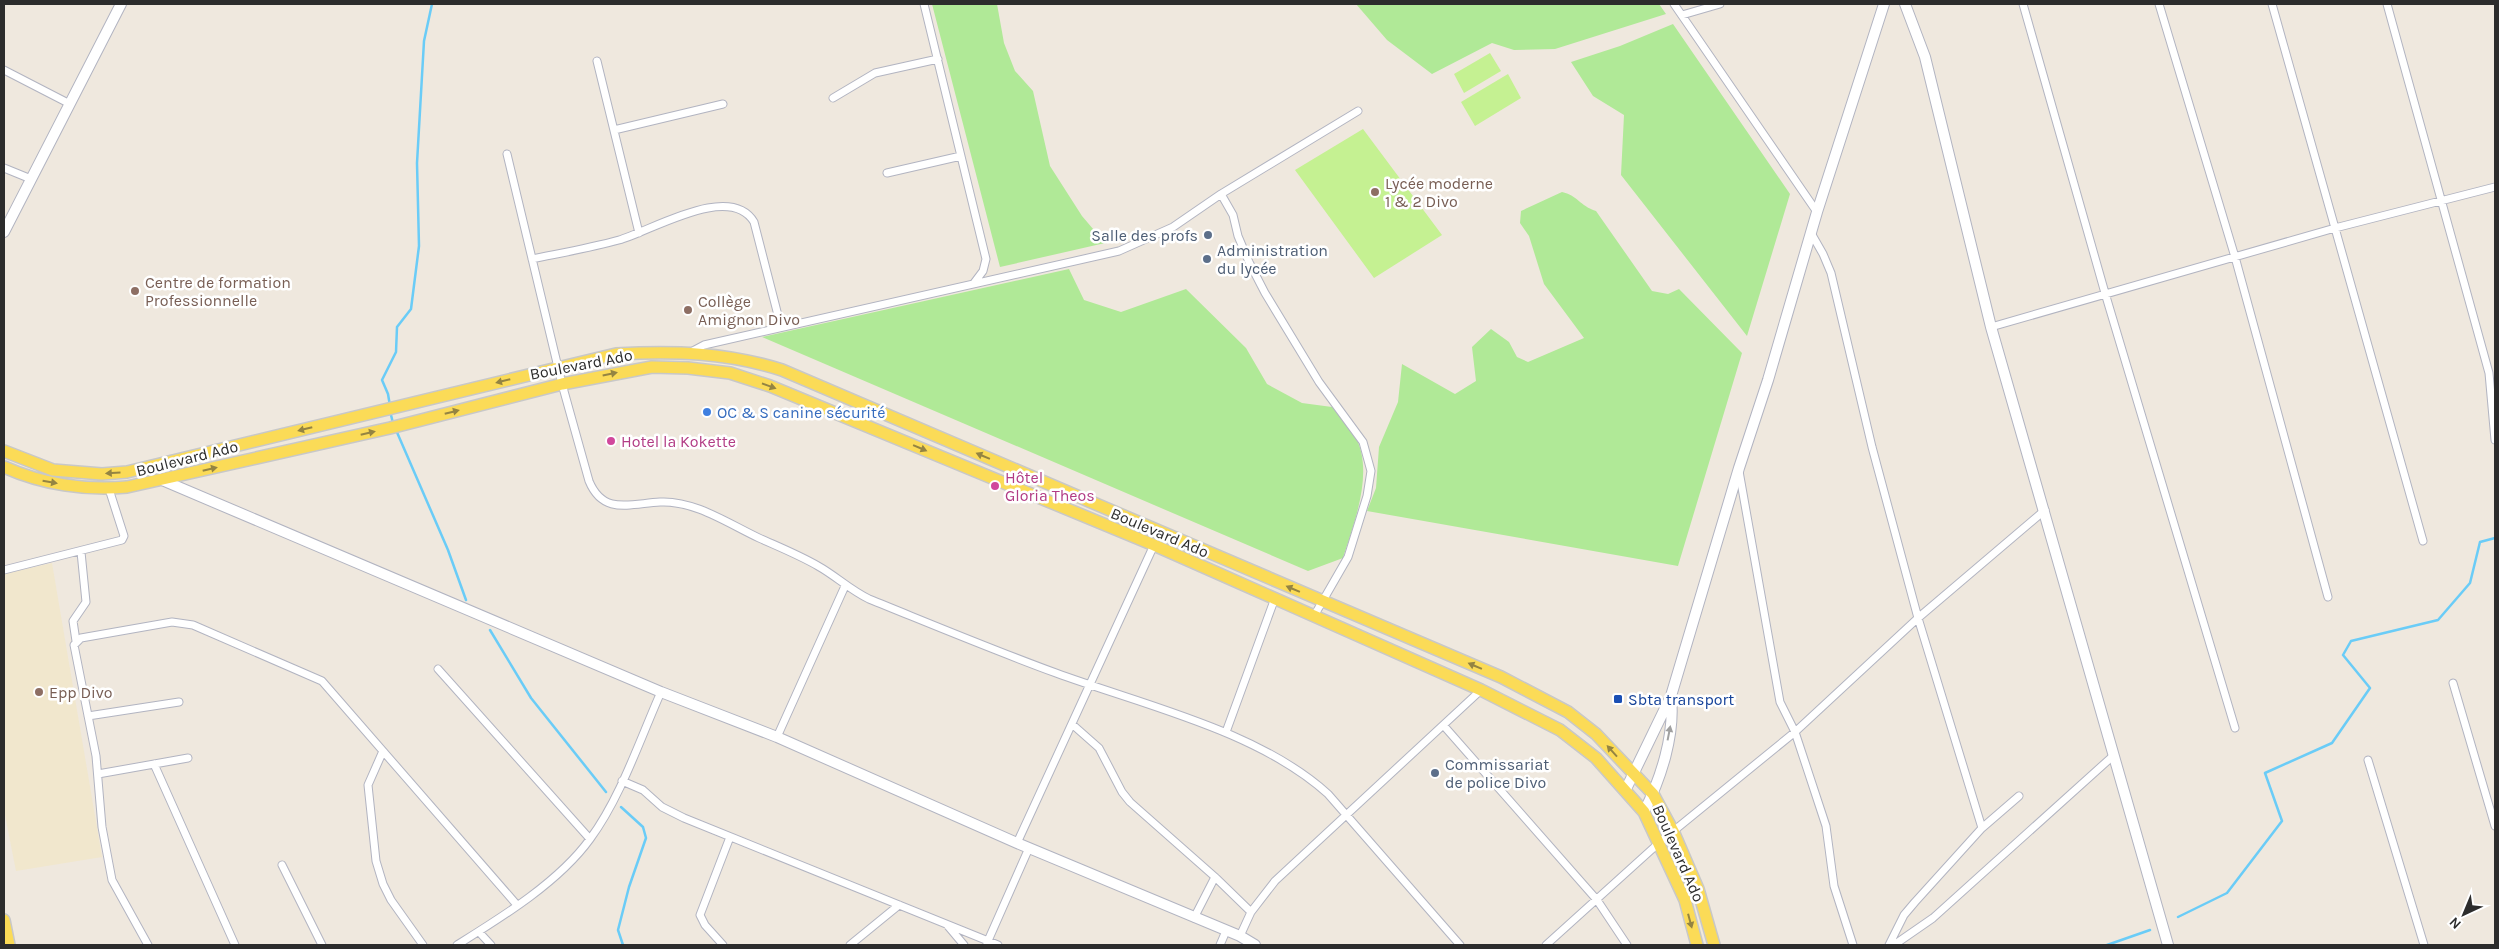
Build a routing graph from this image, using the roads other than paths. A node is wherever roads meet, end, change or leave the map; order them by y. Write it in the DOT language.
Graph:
graph roads {
  1 [pos="121,4"];
  2 [pos="924,4"];
  3 [pos="1674,4"];
  4 [pos="1720,4"];
  5 [pos="1884,4"];
  6 [pos="1905,4"];
  7 [pos="2023,4"];
  8 [pos="2159,4"];
  9 [pos="2272,4"];
  10 [pos="2388,4"];
  11 [pos="1682,15"];
  12 [pos="938,59"];
  13 [pos="597,61"];
  14 [pos="4,70"];
  15 [pos="833,98"];
  16 [pos="70,104"];
  17 [pos="723,104"];
  18 [pos="1358,111"];
  19 [pos="614,130"];
  20 [pos="507,154"];
  21 [pos="961,156"];
  22 [pos="4,168"];
  23 [pos="887,173"];
  24 [pos="31,179"];
  25 [pos="2495,187"];
  26 [pos="1221,194"];
  27 [pos="2442,199"];
  28 [pos="1817,212"];
  29 [pos="2335,228"];
  30 [pos="4,232"];
  31 [pos="639,233"];
  32 [pos="1811,233"];
  33 [pos="2234,257"];
  34 [pos="532,259"];
  35 [pos="974,283"];
  36 [pos="2105,293"];
  37 [pos="781,327"];
  38 [pos="1991,327"];
  39 [pos="688,353"];
  40 [pos="558,367"];
  41 [pos="562,384"];
  42 [pos="2495,440"];
  43 [pos="4,450"];
  44 [pos="4,467"];
  45 [pos="1739,468"];
  46 [pos="162,480"];
  47 [pos="109,489"];
  48 [pos="2045,509"];
  49 [pos="2423,541"];
  50 [pos="1154,545"];
  51 [pos="81,552"];
  52 [pos="4,570"];
  53 [pos="844,586"];
  54 [pos="2328,597"];
  55 [pos="1275,598"];
  56 [pos="1322,601"];
  57 [pos="1314,616"];
  58 [pos="1918,618"];
  59 [pos="76,641"];
  60 [pos="438,669"];
  61 [pos="2453,683"];
  62 [pos="1091,685"];
  63 [pos="1481,690"];
  64 [pos="661,692"];
  65 [pos="1671,696"];
  66 [pos="179,702"];
  67 [pos="88,716"];
  68 [pos="1073,724"];
  69 [pos="1444,726"];
  70 [pos="2235,728"];
  71 [pos="1226,732"];
  72 [pos="1795,732"];
  73 [pos="777,737"];
  74 [pos="383,751"];
  75 [pos="2114,755"];
  76 [pos="188,758"];
  77 [pos="2368,760"];
  78 [pos="154,764"];
  79 [pos="98,774"];
  80 [pos="1634,774"];
  81 [pos="622,781"];
  82 [pos="1626,789"];
  83 [pos="1653,794"];
  84 [pos="2019,796"];
  85 [pos="1644,812"];
  86 [pos="1348,815"];
  87 [pos="2495,826"];
  88 [pos="1982,828"];
  89 [pos="1674,831"];
  90 [pos="730,837"];
  91 [pos="590,839"];
  92 [pos="1660,842"];
  93 [pos="1017,843"];
  94 [pos="1029,848"];
  95 [pos="282,865"];
  96 [pos="1215,876"];
  97 [pos="1597,900"];
  98 [pos="517,905"];
  99 [pos="899,905"];
  100 [pos="1251,912"];
  101 [pos="1194,918"];
  102 [pos="4,920"];
  103 [pos="948,925"];
  104 [pos="1226,931"];
  105 [pos="479,932"];
  106 [pos="1240,936"];
  107 [pos="987,943"];
  108 [pos="9,945"];
  109 [pos="148,945"];
  110 [pos="235,945"];
  111 [pos="322,945"];
  112 [pos="423,945"];
  113 [pos="457,945"];
  114 [pos="491,945"];
  115 [pos="723,945"];
  116 [pos="850,945"];
  117 [pos="964,945"];
  118 [pos="998,945"];
  119 [pos="1220,945"];
  120 [pos="1255,945"];
  121 [pos="1460,945"];
  122 [pos="1546,945"];
  123 [pos="1628,945"];
  124 [pos="1697,945"];
  125 [pos="1714,945"];
  126 [pos="1853,945"];
  127 [pos="1889,945"];
  128 [pos="1894,945"];
  129 [pos="2168,945"];
  130 [pos="2424,945"];
  1 -- 16 [label="street"];
  2 -- 12 [label="street"];
  3 -- 11 [label="street"];
  4 -- 11 [label="street"];
  5 -- 28 [label="street"];
  6 -- 38 [label="street"];
  7 -- 36 [label="street"];
  8 -- 33 [label="street"];
  9 -- 29 [label="street"];
  10 -- 27 [label="street"];
  11 -- 28 [label="street"];
  12 -- 15 [label="street"];
  12 -- 21 [label="street"];
  13 -- 19 [label="street"];
  14 -- 16 [label="street"];
  16 -- 24 [label="street"];
  17 -- 19 [label="street"];
  18 -- 26 [label="street"];
  19 -- 31 [label="street"];
  20 -- 34 [label="street"];
  21 -- 23 [label="street"];
  21 -- 35 [label="street"];
  22 -- 24 [label="street"];
  24 -- 30 [label="street"];
  25 -- 27 [label="street"];
  26 -- 35 [label="street"];
  26 -- 56 [label="street"];
  27 -- 29 [label="street"];
  27 -- 42 [label="street"];
  28 -- 32 [label="street"];
  29 -- 33 [label="street"];
  29 -- 49 [label="street"];
  31 -- 34 [label="street"];
  31 -- 37 [label="street"];
  32 -- 45 [label="street"];
  32 -- 58 [label="street"];
  33 -- 36 [label="street"];
  33 -- 54 [label="street"];
  34 -- 40 [label="street"];
  35 -- 37 [label="street"];
  36 -- 38 [label="street"];
  36 -- 70 [label="street"];
  37 -- 39 [label="street"];
  38 -- 48 [label="street"];
  39 -- 40 [label="main road, Boulevard Ado"];
  56 -- 39 [label="main road, Boulevard Ado, one-way"];
  40 -- 41 [label="street"];
  40 -- 43 [label="main road, Boulevard Ado, one-way"];
  46 -- 41 [label="main road, Boulevard Ado, one-way"];
  41 -- 50 [label="main road, Boulevard Ado, one-way"];
  41 -- 53 [label="street"];
  44 -- 47 [label="main road, Boulevard Ado, one-way"];
  45 -- 65 [label="street"];
  45 -- 72 [label="street"];
  46 -- 47 [label="main road, Boulevard Ado"];
  46 -- 64 [label="street"];
  47 -- 51 [label="street"];
  48 -- 58 [label="street"];
  48 -- 75 [label="street"];
  50 -- 55 [label="main road, Boulevard Ado"];
  50 -- 62 [label="street"];
  51 -- 52 [label="street"];
  51 -- 59 [label="street"];
  53 -- 62 [label="street"];
  53 -- 73 [label="street"];
  55 -- 57 [label="main road, Boulevard Ado"];
  55 -- 71 [label="street"];
  56 -- 57 [label="street"];
  80 -- 56 [label="main road, Boulevard Ado, one-way"];
  57 -- 63 [label="main road, Boulevard Ado"];
  58 -- 72 [label="street"];
  58 -- 88 [label="street"];
  59 -- 67 [label="street"];
  59 -- 74 [label="street"];
  60 -- 91 [label="street"];
  61 -- 87 [label="street"];
  62 -- 68 [label="street"];
  62 -- 71 [label="street"];
  63 -- 69 [label="street"];
  63 -- 82 [label="main road, Boulevard Ado"];
  64 -- 73 [label="street"];
  64 -- 81 [label="street"];
  65 -- 80 [label="street"];
  83 -- 65 [label="street, one-way"];
  66 -- 67 [label="street"];
  67 -- 79 [label="street"];
  68 -- 93 [label="street"];
  68 -- 96 [label="street"];
  69 -- 86 [label="street"];
  69 -- 97 [label="street"];
  71 -- 86 [label="street"];
  72 -- 89 [label="street"];
  72 -- 126 [label="street"];
  73 -- 93 [label="street"];
  74 -- 98 [label="street"];
  74 -- 112 [label="street"];
  75 -- 128 [label="street"];
  75 -- 129 [label="street"];
  76 -- 78 [label="street"];
  77 -- 130 [label="street"];
  78 -- 79 [label="street"];
  78 -- 110 [label="street"];
  79 -- 109 [label="street"];
  80 -- 82 [label="street"];
  80 -- 83 [label="main road, Boulevard Ado"];
  81 -- 90 [label="street"];
  81 -- 91 [label="street"];
  82 -- 85 [label="main road, Boulevard Ado"];
  83 -- 85 [label="street"];
  83 -- 89 [label="main road, Boulevard Ado"];
  84 -- 88 [label="street"];
  85 -- 92 [label="main road, Boulevard Ado"];
  86 -- 100 [label="street"];
  86 -- 121 [label="street"];
  88 -- 127 [label="street"];
  89 -- 92 [label="street"];
  89 -- 125 [label="main road, Boulevard Ado"];
  90 -- 99 [label="street"];
  90 -- 115 [label="street"];
  91 -- 98 [label="street"];
  92 -- 97 [label="street"];
  92 -- 124 [label="main road, Boulevard Ado, one-way"];
  93 -- 94 [label="street"];
  94 -- 101 [label="street"];
  94 -- 107 [label="street"];
  95 -- 111 [label="street"];
  96 -- 100 [label="street"];
  96 -- 101 [label="street"];
  97 -- 122 [label="street"];
  97 -- 123 [label="street"];
  98 -- 105 [label="street"];
  99 -- 103 [label="street"];
  99 -- 116 [label="street"];
  100 -- 106 [label="street"];
  101 -- 104 [label="street"];
  102 -- 108 [label="main road"];
  103 -- 107 [label="street"];
  103 -- 117 [label="street"];
  104 -- 106 [label="street"];
  104 -- 119 [label="street"];
  105 -- 113 [label="street"];
  105 -- 114 [label="street"];
  106 -- 120 [label="street"];
  107 -- 118 [label="street"];
}
